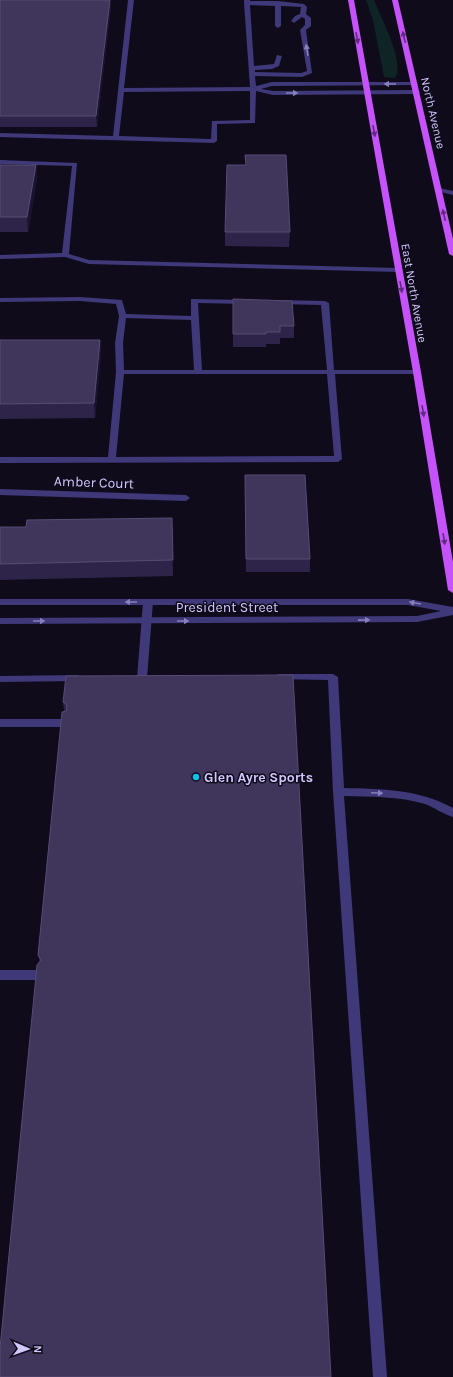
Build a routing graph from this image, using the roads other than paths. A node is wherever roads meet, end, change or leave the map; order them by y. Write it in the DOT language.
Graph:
graph roads {
  1 [pos="131,0"];
  2 [pos="351,0"];
  3 [pos="395,0"];
  4 [pos="247,1"];
  5 [pos="278,3"];
  6 [pos="304,22"];
  7 [pos="278,26"];
  8 [pos="279,56"];
  9 [pos="252,68"];
  10 [pos="252,74"];
  11 [pos="365,84"];
  12 [pos="415,84"];
  13 [pos="253,89"];
  14 [pos="122,90"];
  15 [pos="417,92"];
  16 [pos="367,93"];
  17 [pos="0,135"];
  18 [pos="116,139"];
  19 [pos="0,162"];
  20 [pos="438,190"];
  21 [pos="453,193"];
  22 [pos="453,254"];
  23 [pos="65,256"];
  24 [pos="0,257"];
  25 [pos="398,270"];
  26 [pos="0,300"];
  27 [pos="256,302"];
  28 [pos="271,302"];
  29 [pos="123,316"];
  30 [pos="195,318"];
  31 [pos="198,371"];
  32 [pos="332,371"];
  33 [pos="120,372"];
  34 [pos="417,372"];
  35 [pos="0,460"];
  36 [pos="112,460"];
  37 [pos="0,492"];
  38 [pos="186,498"];
  39 [pos="453,590"];
  40 [pos="0,602"];
  41 [pos="148,602"];
  42 [pos="453,611"];
  43 [pos="0,621"];
  44 [pos="147,621"];
  45 [pos="269,677"];
  46 [pos="90,678"];
  47 [pos="127,678"];
  48 [pos="0,679"];
  49 [pos="0,723"];
  50 [pos="62,723"];
  51 [pos="338,792"];
  52 [pos="453,812"];
  53 [pos="0,975"];
  54 [pos="36,975"];
  55 [pos="380,1377"];
  1 -- 14 [label="street"];
  2 -- 11 [label="main road, East North Avenue, one-way"];
  12 -- 3 [label="main road, North Avenue, one-way"];
  4 -- 5 [label="street"];
  4 -- 9 [label="street"];
  5 -- 6 [label="street"];
  5 -- 7 [label="street"];
  6 -- 6 [label="street"];
  10 -- 6 [label="street, one-way"];
  8 -- 9 [label="street"];
  9 -- 10 [label="street"];
  10 -- 13 [label="street"];
  12 -- 11 [label="street, one-way"];
  11 -- 13 [label="street"];
  11 -- 16 [label="main road, East North Avenue"];
  12 -- 15 [label="main road, North Avenue"];
  13 -- 14 [label="street"];
  13 -- 16 [label="street, one-way"];
  13 -- 18 [label="street"];
  14 -- 18 [label="street"];
  15 -- 16 [label="street"];
  15 -- 20 [label="main road, North Avenue"];
  16 -- 25 [label="main road, East North Avenue, one-way"];
  17 -- 18 [label="street"];
  19 -- 23 [label="street"];
  20 -- 21 [label="street"];
  22 -- 20 [label="main road, North Avenue, one-way"];
  23 -- 24 [label="street"];
  23 -- 25 [label="street"];
  25 -- 34 [label="main road, East North Avenue, one-way"];
  26 -- 29 [label="street"];
  27 -- 30 [label="street"];
  28 -- 32 [label="street"];
  29 -- 30 [label="street"];
  29 -- 33 [label="street"];
  30 -- 31 [label="street"];
  31 -- 32 [label="street"];
  31 -- 33 [label="street"];
  32 -- 34 [label="street"];
  32 -- 36 [label="street"];
  33 -- 36 [label="street"];
  34 -- 39 [label="main road, East North Avenue, one-way"];
  35 -- 36 [label="street"];
  37 -- 38 [label="street, Amber Court"];
  41 -- 40 [label="street, President Street, one-way"];
  42 -- 41 [label="street, President Street, one-way"];
  41 -- 44 [label="street"];
  44 -- 42 [label="street, President Street, one-way"];
  43 -- 44 [label="street, President Street, one-way"];
  44 -- 47 [label="street"];
  45 -- 51 [label="street"];
  46 -- 48 [label="street"];
  49 -- 50 [label="street"];
  51 -- 52 [label="street, one-way"];
  51 -- 55 [label="street"];
  53 -- 54 [label="street"];
}
